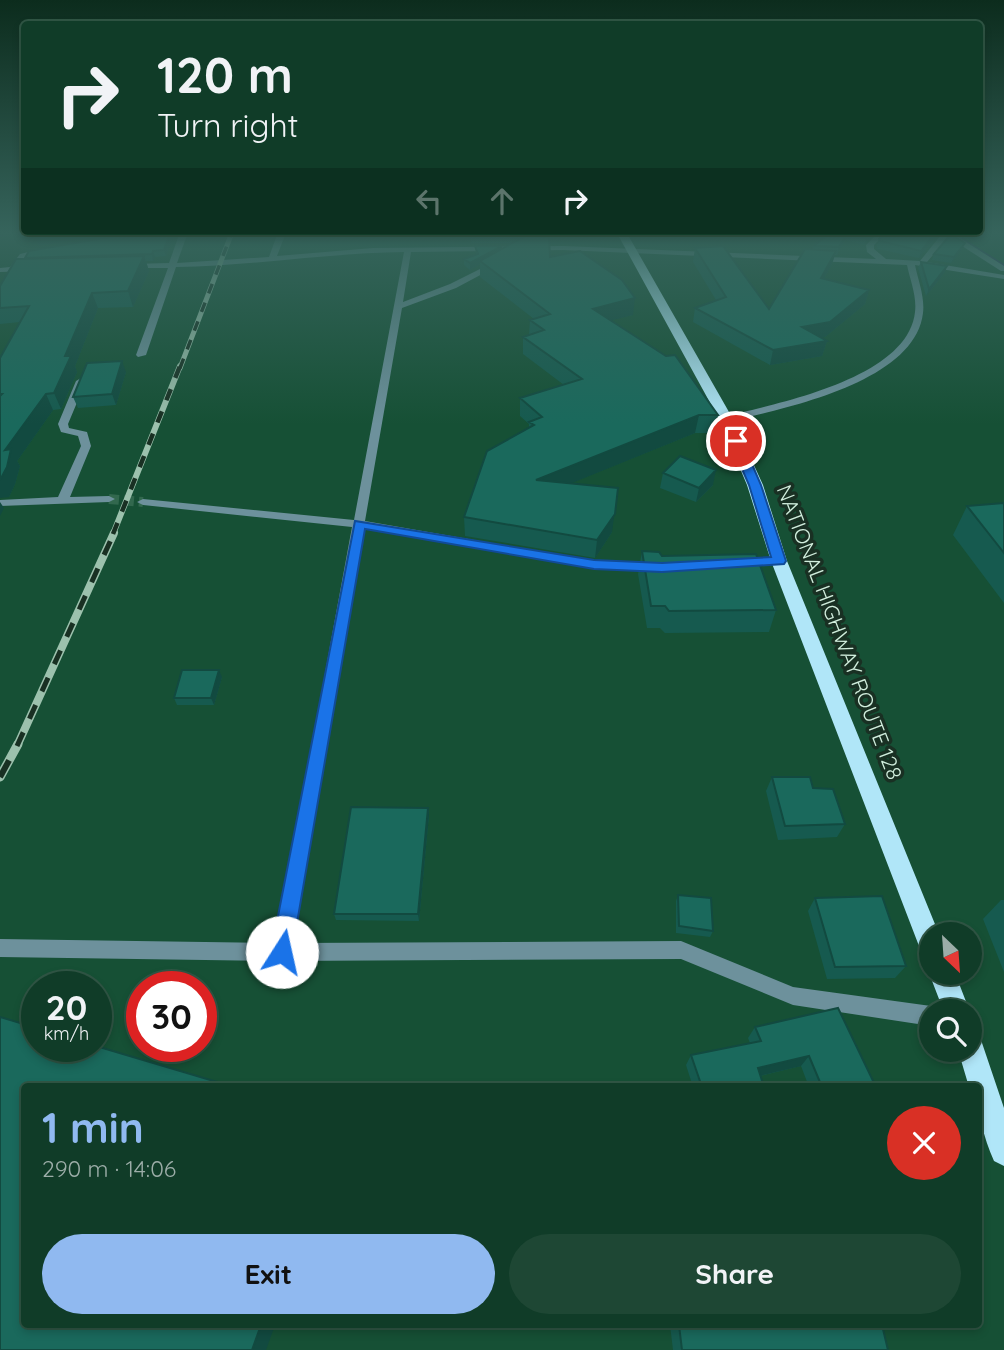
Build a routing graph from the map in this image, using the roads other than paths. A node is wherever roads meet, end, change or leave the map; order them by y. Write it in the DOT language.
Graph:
graph roads {
  1 [pos="161,298"];
  2 [pos="401,298"];
  3 [pos="421,298"];
  4 [pos="658,298"];
  5 [pos="916,298"];
  6 [pos="400,306"];
  7 [pos="141,355"];
  8 [pos="84,374"];
  9 [pos="726,419"];
  10 [pos="63,499"];
  11 [pos="109,499"];
  12 [pos="143,502"];
  13 [pos="0,503"];
  14 [pos="359,524"];
  15 [pos="779,561"];
  16 [pos="727,564"];
  17 [pos="675,567"];
  18 [pos="922,922"];
  19 [pos="0,948"];
  20 [pos="282,952"];
  21 [pos="919,1014"];
  22 [pos="975,1062"];
  23 [pos="982,1083"];
  24 [pos="982,1084"];
  25 [pos="1004,1151"];
  1 -- 7 [label="street"];
  2 -- 6 [label="street"];
  3 -- 6 [label="street"];
  4 -- 9 [label="highway, NATIONAL HIGHWAY ROUTE 128"];
  5 -- 9 [label="street"];
  6 -- 14 [label="street"];
  8 -- 10 [label="street"];
  9 -- 15 [label="highway, NATIONAL HIGHWAY ROUTE 128"];
  10 -- 11 [label="street"];
  10 -- 13 [label="street"];
  12 -- 14 [label="street"];
  14 -- 17 [label="street"];
  14 -- 20 [label="street"];
  15 -- 16 [label="street"];
  15 -- 18 [label="highway, NATIONAL HIGHWAY ROUTE 128"];
  19 -- 20 [label="street"];
  20 -- 21 [label="street"];
  22 -- 23 [label="highway"];
  24 -- 25 [label="highway"];
}
